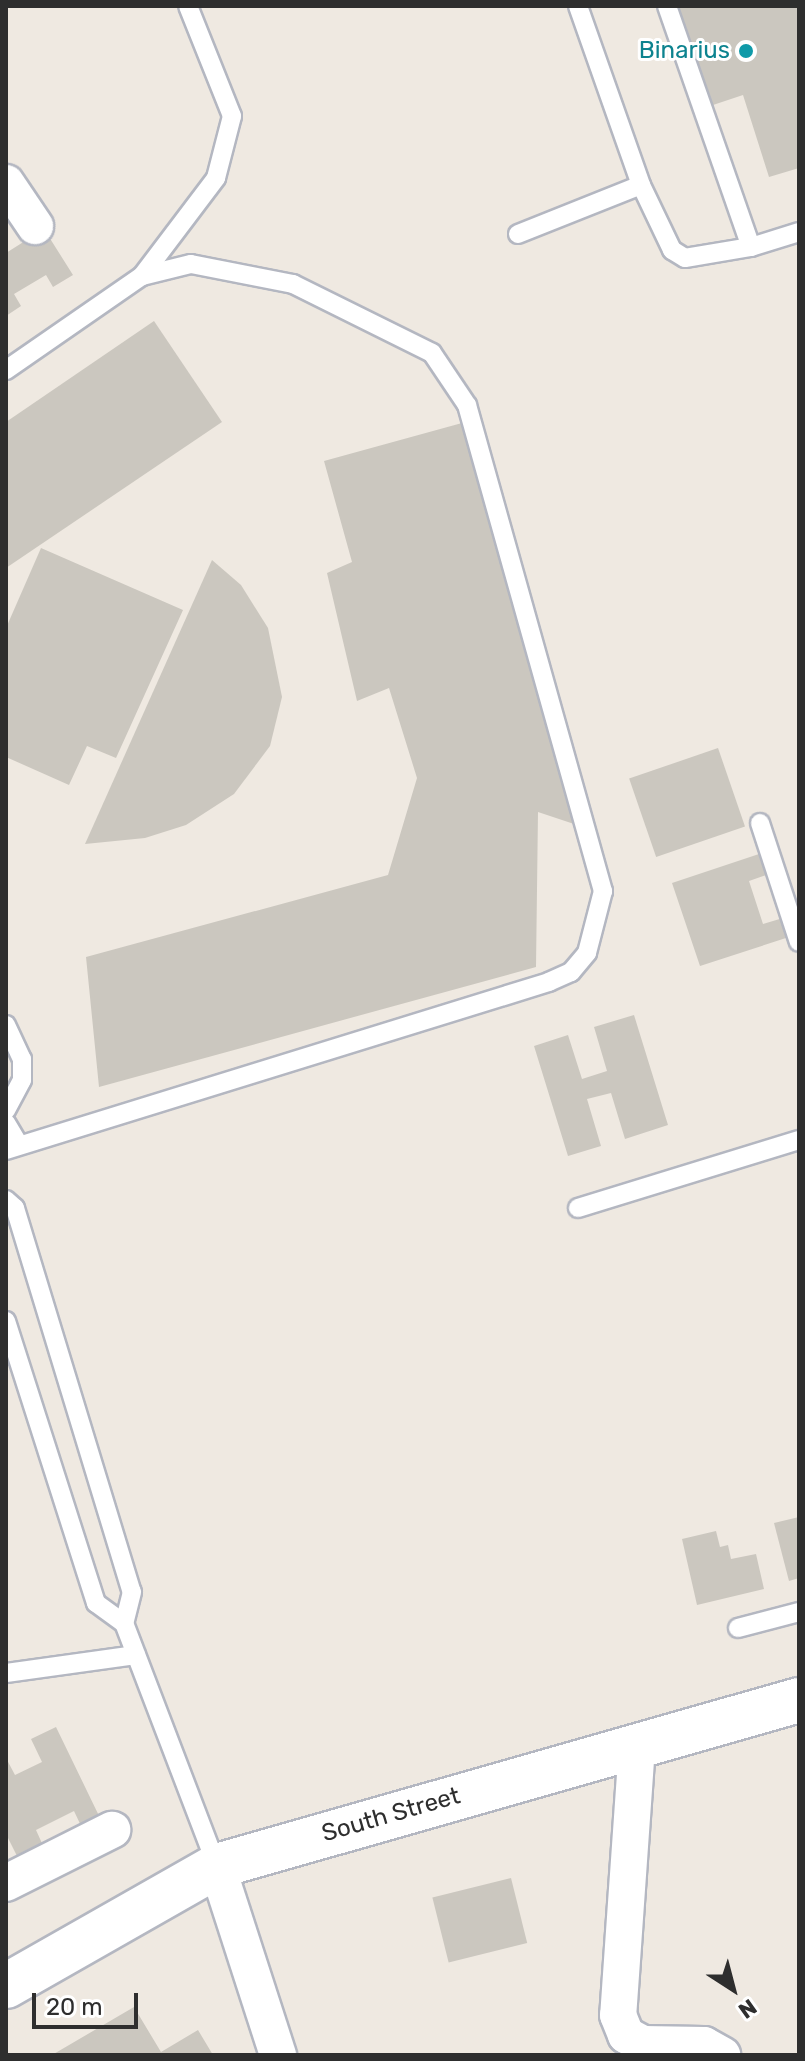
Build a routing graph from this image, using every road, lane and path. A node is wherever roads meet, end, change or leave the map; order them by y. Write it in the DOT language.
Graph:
graph roads {
  1 [pos="188,6"];
  2 [pos="578,6"];
  3 [pos="667,6"];
  4 [pos="6,183"];
  5 [pos="641,185"];
  6 [pos="35,226"];
  7 [pos="799,232"];
  8 [pos="518,234"];
  9 [pos="751,247"];
  10 [pos="142,276"];
  11 [pos="6,370"];
  12 [pos="760,823"];
  13 [pos="799,942"];
  14 [pos="6,1025"];
  15 [pos="6,1110"];
  16 [pos="6,1123"];
  17 [pos="799,1140"];
  18 [pos="12,1148"];
  19 [pos="6,1200"];
  20 [pos="578,1208"];
  21 [pos="6,1321"];
  22 [pos="799,1612"];
  23 [pos="124,1623"];
  24 [pos="738,1628"];
  25 [pos="136,1655"];
  26 [pos="6,1673"];
  27 [pos="799,1700"];
  28 [pos="637,1746"];
  29 [pos="112,1830"];
  30 [pos="217,1866"];
  31 [pos="6,1883"];
  32 [pos="6,1986"];
  33 [pos="278,2055"];
  34 [pos="722,2055"];
  1 -- 10 [label="lane"];
  2 -- 5 [label="lane"];
  3 -- 9 [label="lane"];
  4 -- 6 [label="street"];
  5 -- 8 [label="lane"];
  5 -- 9 [label="lane"];
  7 -- 9 [label="lane"];
  10 -- 11 [label="lane"];
  10 -- 18 [label="lane"];
  12 -- 13 [label="lane"];
  14 -- 15 [label="lane"];
  16 -- 18 [label="lane"];
  17 -- 20 [label="lane"];
  19 -- 23 [label="lane"];
  21 -- 23 [label="lane"];
  22 -- 24 [label="lane"];
  23 -- 25 [label="lane"];
  25 -- 26 [label="lane"];
  25 -- 30 [label="lane"];
  27 -- 28 [label="street, South Street"];
  28 -- 30 [label="street, South Street"];
  28 -- 34 [label="street"];
  29 -- 31 [label="street"];
  30 -- 32 [label="street, South Street"];
  30 -- 33 [label="street"];
}
